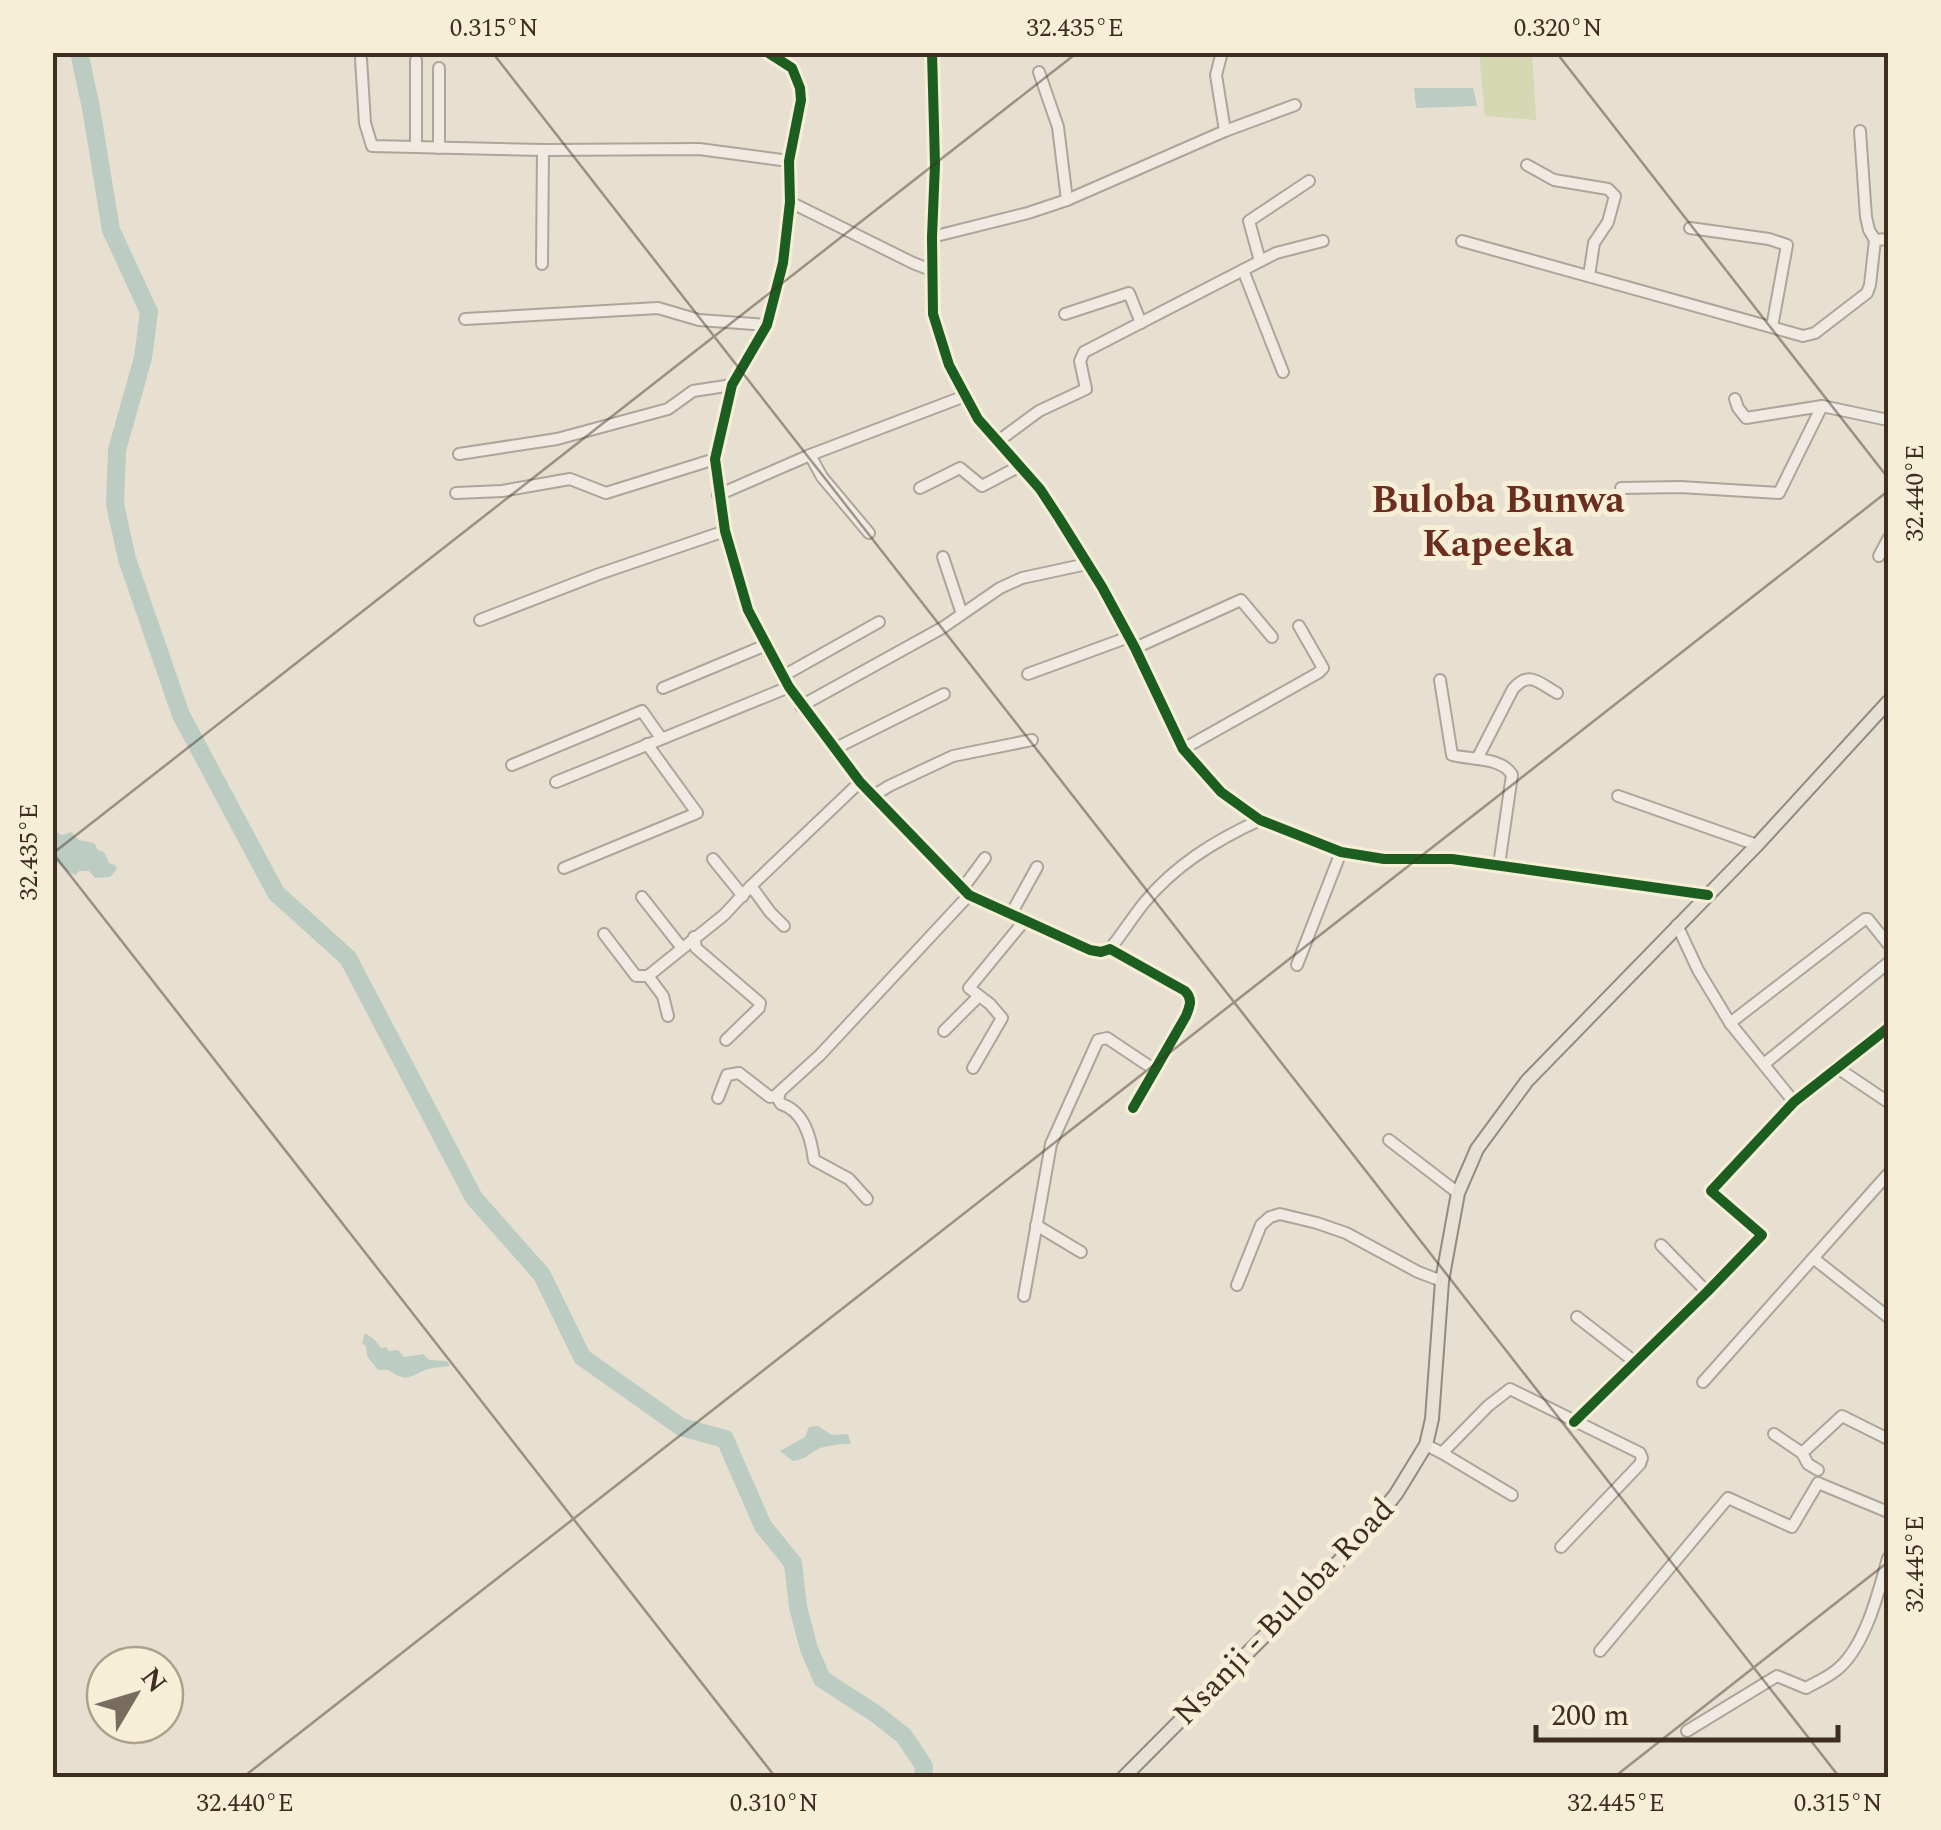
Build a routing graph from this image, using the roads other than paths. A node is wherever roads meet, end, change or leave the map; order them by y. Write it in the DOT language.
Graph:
graph roads {
  1 [pos="767,52"];
  2 [pos="932,52"];
  3 [pos="1222,52"];
  4 [pos="361,59"];
  5 [pos="416,60"];
  6 [pos="439,68"];
  7 [pos="1039,72"];
  8 [pos="1295,105"];
  9 [pos="1860,130"];
  10 [pos="1225,131"];
  11 [pos="416,147"];
  12 [pos="439,148"];
  13 [pos="543,150"];
  14 [pos="789,161"];
  15 [pos="1527,165"];
  16 [pos="1309,181"];
  17 [pos="1067,200"];
  18 [pos="790,202"];
  19 [pos="1690,228"];
  20 [pos="932,237"];
  21 [pos="1888,238"];
  22 [pos="1875,240"];
  23 [pos="1323,241"];
  24 [pos="1462,242"];
  25 [pos="1260,261"];
  26 [pos="542,264"];
  27 [pos="932,270"];
  28 [pos="1242,270"];
  29 [pos="1589,276"];
  30 [pos="1064,314"];
  31 [pos="466,319"];
  32 [pos="1141,322"];
  33 [pos="767,324"];
  34 [pos="1772,327"];
  35 [pos="1283,372"];
  36 [pos="732,386"];
  37 [pos="965,396"];
  38 [pos="1735,399"];
  39 [pos="1822,406"];
  40 [pos="1888,420"];
  41 [pos="997,442"];
  42 [pos="459,454"];
  43 [pos="810,455"];
  44 [pos="715,460"];
  45 [pos="1020,466"];
  46 [pos="920,488"];
  47 [pos="1621,488"];
  48 [pos="456,493"];
  49 [pos="718,495"];
  50 [pos="724,531"];
  51 [pos="869,533"];
  52 [pos="1888,539"];
  53 [pos="1879,556"];
  54 [pos="943,558"];
  55 [pos="1087,564"];
  56 [pos="962,614"];
  57 [pos="480,620"];
  58 [pos="879,622"];
  59 [pos="1299,626"];
  60 [pos="1272,638"];
  61 [pos="1132,642"];
  62 [pos="766,645"];
  63 [pos="1028,674"];
  64 [pos="1440,680"];
  65 [pos="786,682"];
  66 [pos="663,688"];
  67 [pos="1556,693"];
  68 [pos="944,694"];
  69 [pos="1888,702"];
  70 [pos="801,706"];
  71 [pos="661,738"];
  72 [pos="1032,740"];
  73 [pos="647,744"];
  74 [pos="834,748"];
  75 [pos="1183,749"];
  76 [pos="1477,759"];
  77 [pos="512,765"];
  78 [pos="556,782"];
  79 [pos="860,782"];
  80 [pos="873,796"];
  81 [pos="1618,796"];
  82 [pos="1260,820"];
  83 [pos="1757,845"];
  84 [pos="1341,852"];
  85 [pos="985,858"];
  86 [pos="713,859"];
  87 [pos="1499,864"];
  88 [pos="1037,866"];
  89 [pos="564,868"];
  90 [pos="752,886"];
  91 [pos="966,891"];
  92 [pos="1708,895"];
  93 [pos="743,896"];
  94 [pos="642,898"];
  95 [pos="1012,914"];
  96 [pos="1025,920"];
  97 [pos="1677,925"];
  98 [pos="784,926"];
  99 [pos="604,934"];
  100 [pos="694,936"];
  101 [pos="1888,944"];
  102 [pos="682,948"];
  103 [pos="1110,949"];
  104 [pos="1888,963"];
  105 [pos="1297,965"];
  106 [pos="648,976"];
  107 [pos="979,996"];
  108 [pos="668,1016"];
  109 [pos="1730,1023"];
  110 [pos="1888,1028"];
  111 [pos="944,1030"];
  112 [pos="726,1040"];
  113 [pos="1764,1064"];
  114 [pos="1836,1067"];
  115 [pos="973,1068"];
  116 [pos="1156,1070"];
  117 [pos="780,1091"];
  118 [pos="718,1098"];
  119 [pos="1794,1102"];
  120 [pos="1888,1102"];
  121 [pos="1133,1108"];
  122 [pos="1388,1140"];
  123 [pos="1888,1174"];
  124 [pos="1458,1194"];
  125 [pos="867,1199"];
  126 [pos="1036,1225"];
  127 [pos="1661,1245"];
  128 [pos="1081,1252"];
  129 [pos="1813,1258"];
  130 [pos="1442,1280"];
  131 [pos="1237,1285"];
  132 [pos="1708,1292"];
  133 [pos="1024,1296"];
  134 [pos="1888,1317"];
  135 [pos="1577,1318"];
  136 [pos="1635,1362"];
  137 [pos="1703,1382"];
  138 [pos="1574,1422"];
  139 [pos="1774,1434"];
  140 [pos="1888,1439"];
  141 [pos="1426,1445"];
  142 [pos="1442,1453"];
  143 [pos="1802,1453"];
  144 [pos="1818,1470"];
  145 [pos="1512,1496"];
  146 [pos="1888,1512"];
  147 [pos="1561,1547"];
  148 [pos="1888,1558"];
  149 [pos="1600,1651"];
  150 [pos="1687,1731"];
  151 [pos="1123,1778"];
  1 -- 14 [label="street"];
  2 -- 20 [label="street"];
  3 -- 10 [label="street"];
  4 -- 11 [label="street"];
  5 -- 11 [label="street"];
  6 -- 12 [label="street"];
  7 -- 17 [label="street"];
  8 -- 10 [label="street"];
  9 -- 22 [label="street"];
  10 -- 17 [label="street"];
  11 -- 12 [label="street"];
  12 -- 13 [label="street"];
  13 -- 14 [label="street"];
  13 -- 26 [label="street"];
  14 -- 18 [label="street"];
  15 -- 29 [label="street"];
  16 -- 25 [label="street"];
  17 -- 20 [label="street"];
  18 -- 27 [label="street"];
  18 -- 33 [label="street"];
  19 -- 34 [label="street"];
  20 -- 27 [label="street"];
  21 -- 22 [label="street"];
  22 -- 34 [label="street"];
  23 -- 25 [label="street"];
  24 -- 29 [label="street"];
  25 -- 28 [label="street"];
  27 -- 37 [label="street"];
  28 -- 32 [label="street"];
  28 -- 35 [label="street"];
  29 -- 34 [label="street"];
  30 -- 32 [label="street"];
  31 -- 33 [label="street"];
  32 -- 41 [label="street"];
  33 -- 36 [label="street"];
  36 -- 42 [label="street"];
  36 -- 44 [label="street"];
  37 -- 41 [label="street"];
  37 -- 43 [label="street"];
  38 -- 39 [label="street"];
  39 -- 40 [label="street"];
  39 -- 47 [label="street"];
  41 -- 45 [label="street"];
  43 -- 49 [label="street"];
  43 -- 51 [label="street"];
  44 -- 48 [label="street"];
  44 -- 49 [label="street"];
  45 -- 46 [label="street"];
  45 -- 55 [label="street"];
  49 -- 50 [label="street"];
  50 -- 57 [label="street"];
  50 -- 62 [label="street"];
  52 -- 53 [label="street"];
  54 -- 56 [label="street"];
  55 -- 56 [label="street"];
  55 -- 61 [label="street"];
  56 -- 70 [label="street"];
  58 -- 65 [label="street"];
  59 -- 75 [label="street"];
  60 -- 61 [label="street"];
  61 -- 63 [label="street"];
  61 -- 75 [label="street"];
  62 -- 65 [label="street"];
  62 -- 66 [label="street"];
  64 -- 76 [label="street"];
  65 -- 70 [label="street"];
  65 -- 71 [label="street"];
  67 -- 76 [label="street"];
  68 -- 74 [label="street"];
  69 -- 83 [label="main road, Nsanji - Buloba Road"];
  70 -- 74 [label="street"];
  71 -- 73 [label="street"];
  71 -- 77 [label="street"];
  72 -- 80 [label="street"];
  73 -- 78 [label="street"];
  73 -- 89 [label="street"];
  74 -- 79 [label="street"];
  75 -- 82 [label="street"];
  76 -- 87 [label="street"];
  79 -- 80 [label="street"];
  79 -- 90 [label="street"];
  80 -- 91 [label="street"];
  81 -- 83 [label="street"];
  82 -- 84 [label="street"];
  82 -- 103 [label="street"];
  83 -- 92 [label="main road, Nsanji - Buloba Road"];
  84 -- 87 [label="street"];
  84 -- 105 [label="street"];
  85 -- 91 [label="street"];
  86 -- 93 [label="street"];
  87 -- 92 [label="street"];
  88 -- 95 [label="street"];
  90 -- 93 [label="street"];
  90 -- 98 [label="street"];
  91 -- 95 [label="street"];
  91 -- 117 [label="street"];
  92 -- 97 [label="main road, Nsanji - Buloba Road"];
  93 -- 100 [label="street"];
  94 -- 102 [label="street"];
  95 -- 96 [label="street"];
  96 -- 103 [label="street"];
  96 -- 107 [label="street"];
  97 -- 109 [label="street"];
  97 -- 124 [label="main road, Nsanji - Buloba Road"];
  99 -- 106 [label="street"];
  100 -- 102 [label="street"];
  100 -- 112 [label="street"];
  101 -- 109 [label="street"];
  102 -- 106 [label="street"];
  103 -- 116 [label="street"];
  104 -- 113 [label="street"];
  106 -- 108 [label="street"];
  107 -- 111 [label="street"];
  107 -- 115 [label="street"];
  109 -- 113 [label="street"];
  110 -- 114 [label="street"];
  113 -- 119 [label="street"];
  114 -- 119 [label="street"];
  114 -- 120 [label="street"];
  116 -- 121 [label="street"];
  116 -- 126 [label="street"];
  117 -- 118 [label="street"];
  117 -- 125 [label="street"];
  119 -- 132 [label="street"];
  122 -- 124 [label="street"];
  123 -- 129 [label="street"];
  124 -- 130 [label="main road, Nsanji - Buloba Road"];
  126 -- 128 [label="street"];
  126 -- 133 [label="street"];
  127 -- 132 [label="street"];
  129 -- 134 [label="street"];
  129 -- 137 [label="street"];
  130 -- 131 [label="street"];
  130 -- 141 [label="main road, Nsanji - Buloba Road"];
  132 -- 136 [label="street"];
  135 -- 136 [label="street"];
  136 -- 138 [label="street"];
  138 -- 142 [label="street"];
  138 -- 147 [label="street"];
  139 -- 143 [label="street"];
  140 -- 143 [label="street"];
  141 -- 142 [label="street"];
  141 -- 151 [label="main road, Nsanji - Buloba Road"];
  142 -- 145 [label="street"];
  143 -- 144 [label="street"];
  146 -- 149 [label="street"];
  148 -- 150 [label="street"];
}
